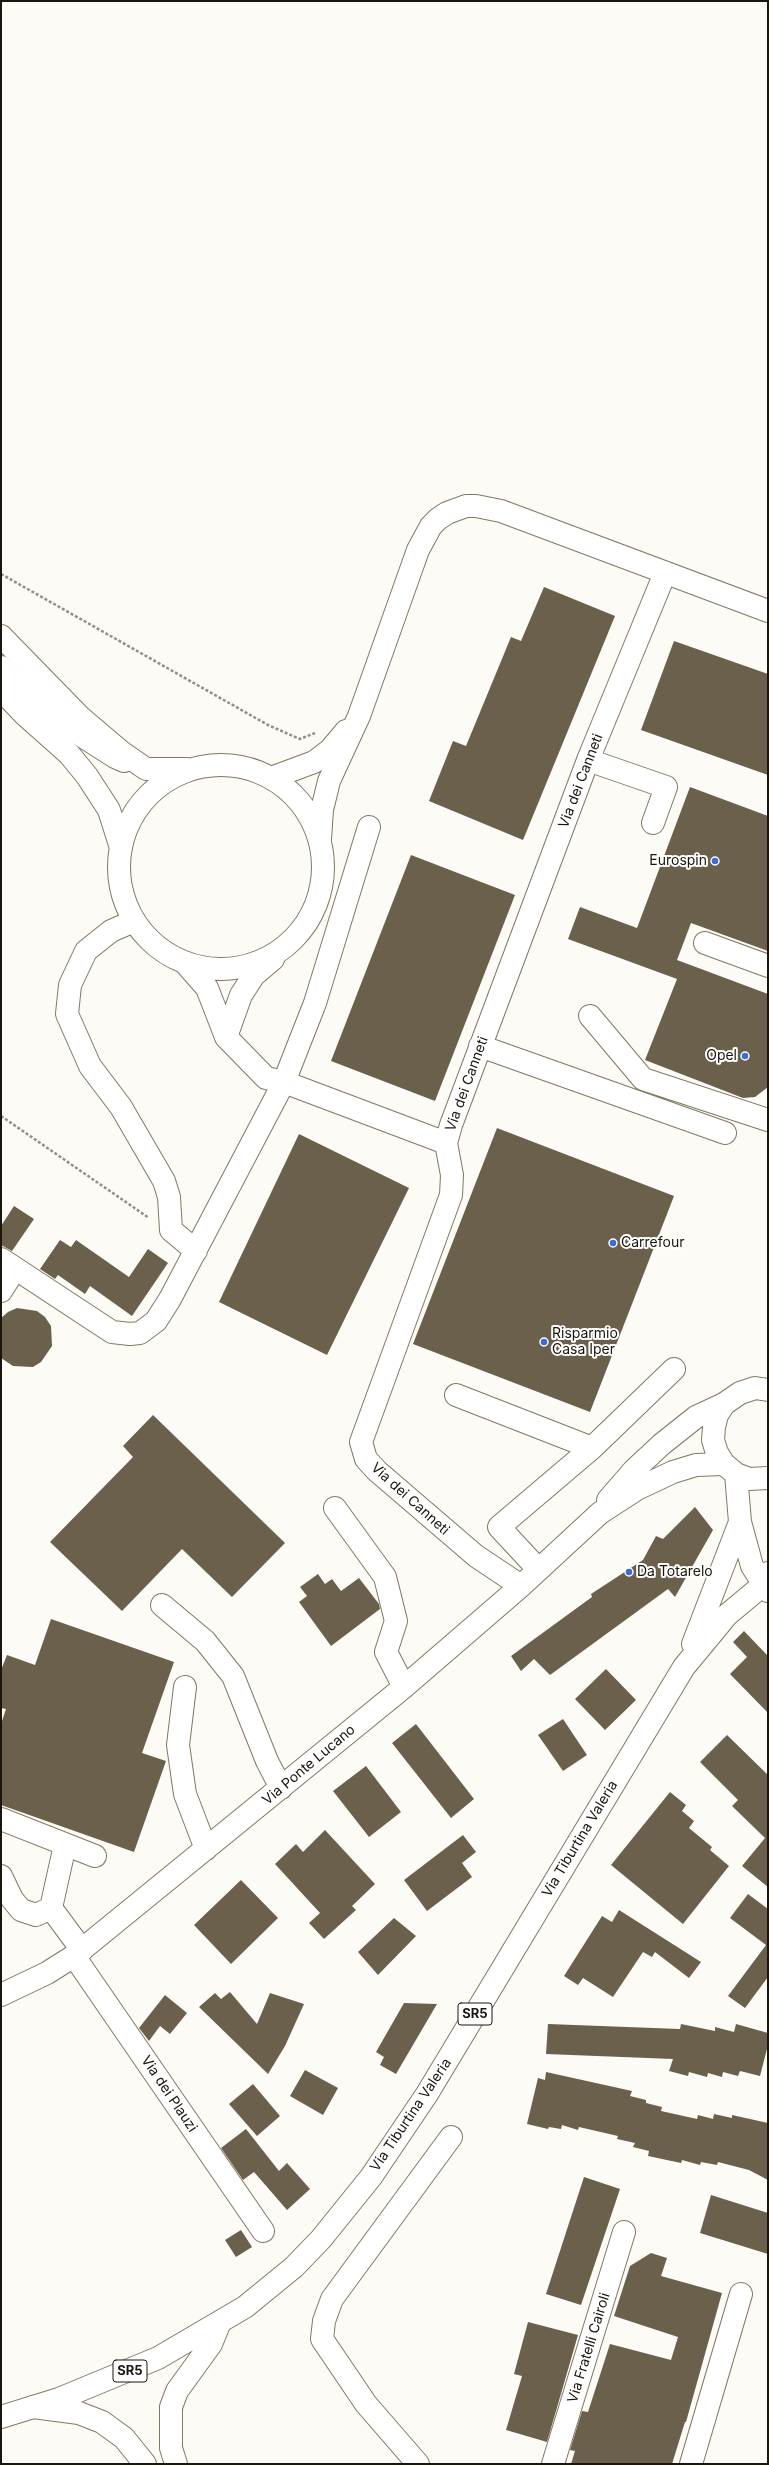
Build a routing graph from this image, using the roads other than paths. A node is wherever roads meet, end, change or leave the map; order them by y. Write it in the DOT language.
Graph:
graph roads {
  1 [pos="665,573"];
  2 [pos="768,611"];
  3 [pos="6,642"];
  4 [pos="1,668"];
  5 [pos="1,690"];
  6 [pos="359,716"];
  7 [pos="588,760"];
  8 [pos="196,768"];
  9 [pos="146,769"];
  10 [pos="271,778"];
  11 [pos="653,823"];
  12 [pos="370,827"];
  13 [pos="320,839"];
  14 [pos="121,848"];
  15 [pos="134,921"];
  16 [pos="705,943"];
  17 [pos="285,947"];
  18 [pos="186,964"];
  19 [pos="768,966"];
  20 [pos="590,1016"];
  21 [pos="226,1037"];
  22 [pos="480,1046"];
  23 [pos="284,1082"];
  24 [pos="768,1120"];
  25 [pos="725,1133"];
  26 [pos="446,1144"];
  27 [pos="196,1251"];
  28 [pos="8,1264"];
  29 [pos="1,1291"];
  30 [pos="674,1369"];
  31 [pos="768,1373"];
  32 [pos="768,1390"];
  33 [pos="456,1395"];
  34 [pos="732,1398"];
  35 [pos="592,1448"];
  36 [pos="730,1469"];
  37 [pos="768,1478"];
  38 [pos="335,1508"];
  39 [pos="600,1513"];
  40 [pos="740,1522"];
  41 [pos="538,1569"];
  42 [pos="766,1583"];
  43 [pos="521,1586"];
  44 [pos="162,1606"];
  45 [pos="684,1667"];
  46 [pos="185,1687"];
  47 [pos="404,1687"];
  48 [pos="281,1788"];
  49 [pos="1,1819"];
  50 [pos="65,1844"];
  51 [pos="206,1849"];
  52 [pos="95,1856"];
  53 [pos="1,1876"];
  54 [pos="51,1908"];
  55 [pos="78,1953"];
  56 [pos="1,1995"];
  57 [pos="451,2137"];
  58 [pos="263,2231"];
  59 [pos="624,2232"];
  60 [pos="741,2294"];
  61 [pos="220,2322"];
  62 [pos="33,2407"];
  63 [pos="1,2417"];
  64 [pos="145,2464"];
  65 [pos="176,2464"];
  66 [pos="418,2464"];
  67 [pos="553,2464"];
  68 [pos="691,2464"];
  1 -- 2 [label="street"];
  1 -- 6 [label="street"];
  1 -- 7 [label="street, Via dei Canneti"];
  3 -- 9 [label="street"];
  4 -- 9 [label="street"];
  5 -- 14 [label="street"];
  6 -- 10 [label="street"];
  6 -- 13 [label="street"];
  7 -- 11 [label="street"];
  7 -- 22 [label="street, Via dei Canneti"];
  8 -- 9 [label="street"];
  8 -- 10 [label="street"];
  8 -- 14 [label="street"];
  10 -- 13 [label="street"];
  12 -- 23 [label="street"];
  13 -- 17 [label="street"];
  14 -- 15 [label="street"];
  15 -- 18 [label="street"];
  15 -- 27 [label="street"];
  16 -- 19 [label="street"];
  17 -- 18 [label="street"];
  17 -- 21 [label="street"];
  18 -- 21 [label="street"];
  20 -- 24 [label="street"];
  21 -- 23 [label="street"];
  22 -- 25 [label="street"];
  22 -- 26 [label="street, Via dei Canneti"];
  23 -- 26 [label="street"];
  23 -- 27 [label="street"];
  26 -- 43 [label="street, Via dei Canneti"];
  27 -- 28 [label="street"];
  28 -- 29 [label="street"];
  30 -- 35 [label="street"];
  31 -- 34 [label="street, Via Tiburtina Valeria"];
  32 -- 34 [label="street"];
  33 -- 35 [label="street"];
  34 -- 36 [label="street, Via Tiburtina Valeria"];
  34 -- 39 [label="street, Via Ponte Lucano"];
  35 -- 41 [label="street"];
  36 -- 37 [label="street"];
  36 -- 39 [label="street, Via Ponte Lucano"];
  36 -- 40 [label="street, Via Tiburtina Valeria"];
  38 -- 47 [label="street"];
  39 -- 41 [label="street, Via Ponte Lucano"];
  40 -- 42 [label="street"];
  40 -- 45 [label="street, Via Tiburtina Valeria"];
  41 -- 43 [label="street, Via Ponte Lucano"];
  42 -- 45 [label="street, Via Tiburtina Valeria"];
  43 -- 47 [label="street, Via Ponte Lucano"];
  44 -- 48 [label="street"];
  45 -- 61 [label="street, Via Tiburtina Valeria / SR5"];
  46 -- 51 [label="street"];
  47 -- 48 [label="street, Via Ponte Lucano"];
  48 -- 51 [label="street, Via Ponte Lucano"];
  49 -- 50 [label="street"];
  50 -- 52 [label="street"];
  50 -- 54 [label="street"];
  51 -- 55 [label="street, Via Ponte Lucano"];
  53 -- 54 [label="street"];
  54 -- 55 [label="street, Via dei Plauzi"];
  55 -- 56 [label="street, Via Ponte Lucano"];
  55 -- 58 [label="street, Via dei Plauzi"];
  57 -- 66 [label="street"];
  59 -- 67 [label="street, Via Fratelli Cairoli"];
  60 -- 68 [label="street"];
  61 -- 62 [label="street, Via Tiburtina Valeria / SR5"];
  61 -- 65 [label="street"];
  62 -- 63 [label="street, Via Tiburtina Valeria / SR5"];
  62 -- 64 [label="street"];
}
